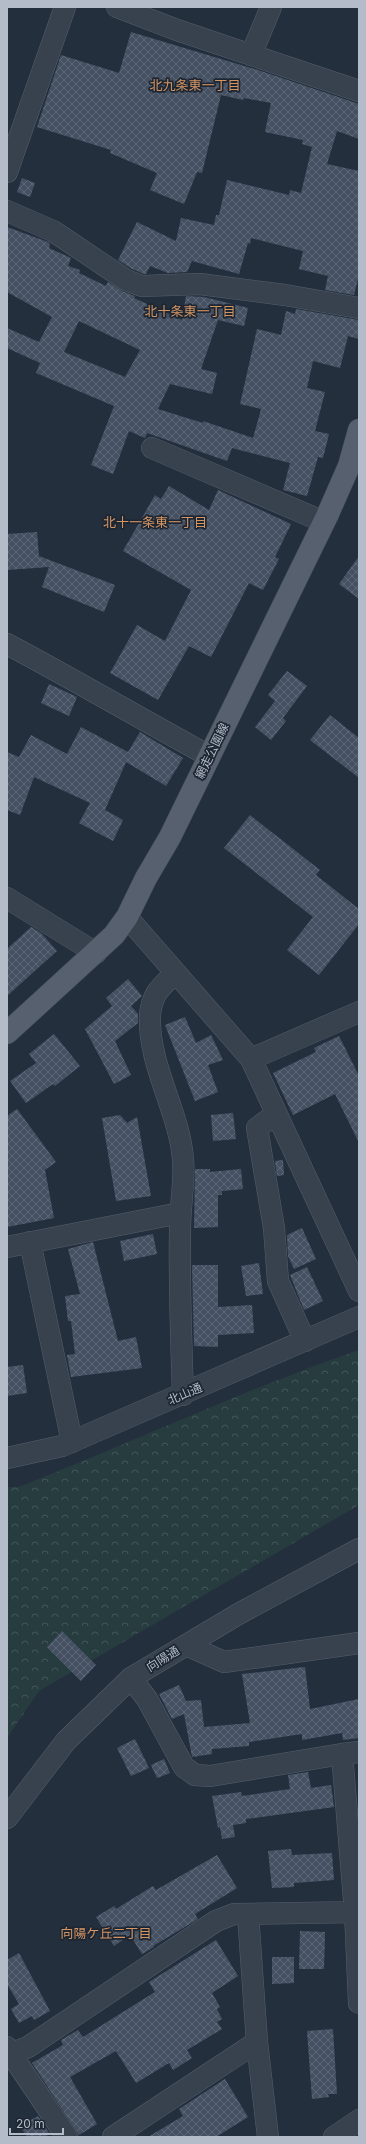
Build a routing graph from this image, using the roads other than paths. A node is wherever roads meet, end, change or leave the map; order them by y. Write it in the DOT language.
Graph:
graph roads {
  1 [pos="65,7"];
  2 [pos="117,7"];
  3 [pos="271,7"];
  4 [pos="251,55"];
  5 [pos="359,91"];
  6 [pos="7,172"];
  7 [pos="7,211"];
  8 [pos="359,308"];
  9 [pos="359,430"];
  10 [pos="152,448"];
  11 [pos="324,522"];
  12 [pos="7,644"];
  13 [pos="209,756"];
  14 [pos="7,898"];
  15 [pos="127,917"];
  16 [pos="96,953"];
  17 [pos="175,973"];
  18 [pos="359,1012"];
  19 [pos="7,1033"];
  20 [pos="251,1059"];
  21 [pos="276,1114"];
  22 [pos="180,1213"];
  23 [pos="30,1242"];
  24 [pos="7,1247"];
  25 [pos="359,1291"];
  26 [pos="359,1317"];
  27 [pos="305,1341"];
  28 [pos="182,1395"];
  29 [pos="72,1442"];
  30 [pos="7,1458"];
  31 [pos="352,1553"];
  32 [pos="359,1643"];
  33 [pos="186,1645"];
  34 [pos="131,1678"];
  35 [pos="351,1753"];
  36 [pos="7,1818"];
  37 [pos="357,1912"];
  38 [pos="248,1914"];
  39 [pos="359,2003"];
  40 [pos="257,2042"];
  41 [pos="9,2051"];
  42 [pos="359,2120"];
  43 [pos="67,2137"];
  44 [pos="113,2137"];
  45 [pos="268,2137"];
  46 [pos="334,2137"];
  1 -- 6 [label="street"];
  2 -- 4 [label="street"];
  3 -- 4 [label="street"];
  4 -- 5 [label="street"];
  7 -- 8 [label="street"];
  9 -- 11 [label="main road, 網走公園線"];
  10 -- 11 [label="street"];
  11 -- 13 [label="main road, 網走公園線"];
  12 -- 13 [label="street"];
  13 -- 15 [label="main road, 網走公園線"];
  14 -- 16 [label="street"];
  15 -- 16 [label="main road, 網走公園線"];
  15 -- 17 [label="street"];
  16 -- 19 [label="main road, 網走公園線"];
  17 -- 20 [label="street"];
  17 -- 22 [label="street"];
  18 -- 20 [label="street"];
  20 -- 21 [label="street"];
  21 -- 25 [label="street"];
  21 -- 27 [label="street"];
  22 -- 23 [label="street"];
  22 -- 28 [label="street"];
  23 -- 24 [label="street"];
  23 -- 29 [label="street"];
  26 -- 27 [label="street, 北山通"];
  27 -- 28 [label="street, 北山通"];
  28 -- 29 [label="street, 北山通"];
  29 -- 30 [label="street, 北山通"];
  31 -- 33 [label="street, 向陽通"];
  32 -- 33 [label="street"];
  33 -- 34 [label="street, 向陽通"];
  34 -- 35 [label="street"];
  34 -- 36 [label="street, 向陽通"];
  35 -- 37 [label="street"];
  37 -- 38 [label="street"];
  37 -- 39 [label="street"];
  38 -- 40 [label="street"];
  38 -- 41 [label="street"];
  40 -- 44 [label="street"];
  40 -- 45 [label="street"];
  41 -- 43 [label="street"];
  42 -- 46 [label="street"];
}
